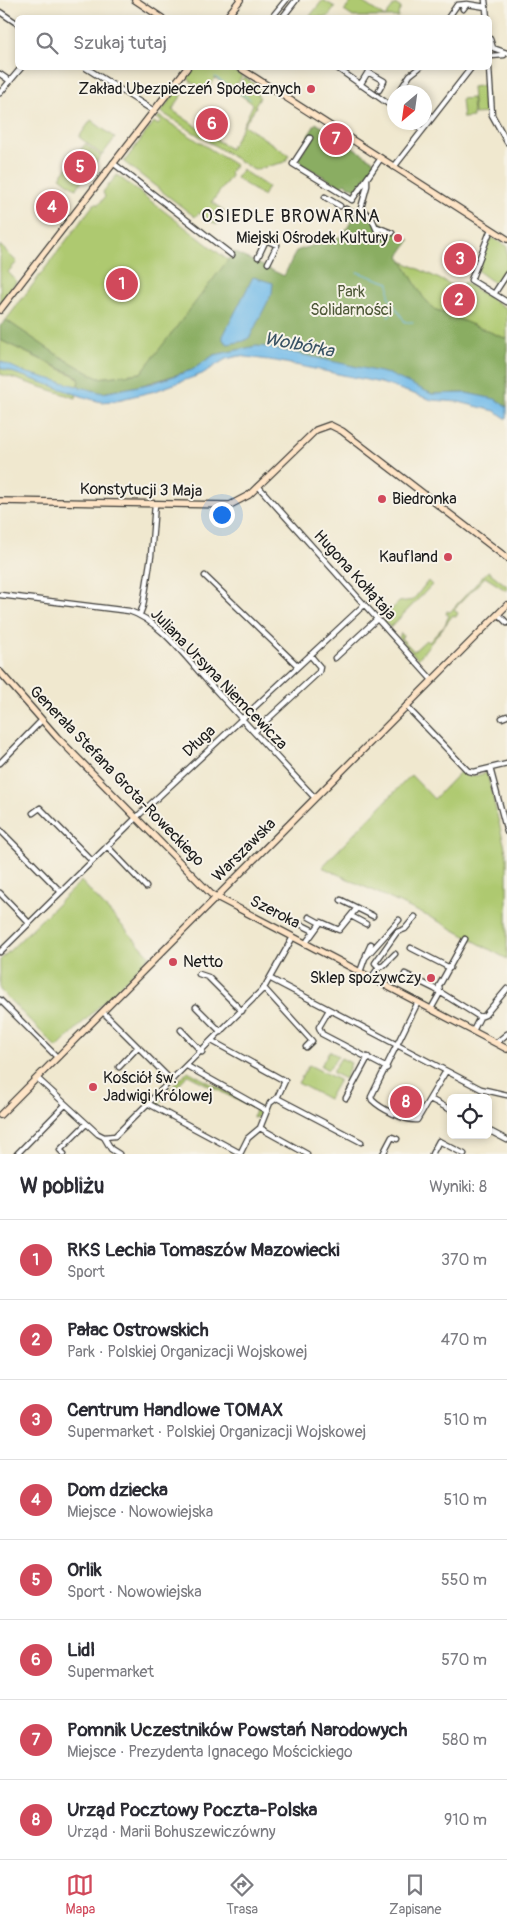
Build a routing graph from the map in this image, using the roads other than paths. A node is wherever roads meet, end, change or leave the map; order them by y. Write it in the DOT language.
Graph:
graph roads {
  1 [pos="135,0"];
  2 [pos="240,0"];
  3 [pos="286,0"];
  4 [pos="296,0"];
  5 [pos="485,0"];
  6 [pos="466,4"];
  7 [pos="486,7"];
  8 [pos="463,9"];
  9 [pos="0,12"];
  10 [pos="158,15"];
  11 [pos="228,15"];
  12 [pos="274,15"];
  13 [pos="284,15"];
  14 [pos="450,15"];
  15 [pos="487,15"];
  16 [pos="15,22"];
  17 [pos="492,47"];
  18 [pos="507,54"];
  19 [pos="492,56"];
  20 [pos="19,70"];
  21 [pos="89,70"];
  22 [pos="185,70"];
  23 [pos="243,70"];
  24 [pos="340,70"];
  25 [pos="416,70"];
  26 [pos="469,70"];
  27 [pos="489,70"];
  28 [pos="0,74"];
  29 [pos="10,81"];
  30 [pos="360,85"];
  31 [pos="404,85"];
  32 [pos="379,90"];
  33 [pos="0,94"];
  34 [pos="387,102"];
  35 [pos="154,111"];
  36 [pos="422,131"];
  37 [pos="310,138"];
  38 [pos="507,142"];
  39 [pos="381,158"];
  40 [pos="113,164"];
  41 [pos="394,167"];
  42 [pos="366,179"];
  43 [pos="325,197"];
  44 [pos="340,206"];
  45 [pos="346,209"];
  46 [pos="351,212"];
  47 [pos="377,227"];
  48 [pos="491,229"];
  49 [pos="392,233"];
  50 [pos="380,237"];
  51 [pos="507,239"];
  52 [pos="232,255"];
  53 [pos="258,258"];
  54 [pos="268,263"];
  55 [pos="507,274"];
  56 [pos="494,294"];
  57 [pos="507,302"];
  58 [pos="0,310"];
  59 [pos="258,486"];
  60 [pos="0,501"];
  61 [pos="154,504"];
  62 [pos="507,558"];
  63 [pos="205,576"];
  64 [pos="0,595"];
  65 [pos="364,605"];
  66 [pos="507,605"];
  67 [pos="140,614"];
  68 [pos="498,614"];
  69 [pos="377,619"];
  70 [pos="507,623"];
  71 [pos="310,655"];
  72 [pos="335,658"];
  73 [pos="298,666"];
  74 [pos="0,672"];
  75 [pos="432,680"];
  76 [pos="406,706"];
  77 [pos="507,716"];
  78 [pos="502,718"];
  79 [pos="242,719"];
  80 [pos="42,720"];
  81 [pos="254,732"];
  82 [pos="0,762"];
  83 [pos="507,764"];
  84 [pos="490,768"];
  85 [pos="316,798"];
  86 [pos="33,813"];
  87 [pos="136,818"];
  88 [pos="0,830"];
  89 [pos="507,832"];
  90 [pos="107,846"];
  91 [pos="92,861"];
  92 [pos="228,886"];
  93 [pos="146,887"];
  94 [pos="61,892"];
  95 [pos="0,893"];
  96 [pos="216,898"];
  97 [pos="341,900"];
  98 [pos="232,905"];
  99 [pos="357,908"];
  100 [pos="351,916"];
  101 [pos="373,916"];
  102 [pos="309,917"];
  103 [pos="415,917"];
  104 [pos="399,920"];
  105 [pos="30,923"];
  106 [pos="320,923"];
  107 [pos="366,924"];
  108 [pos="302,925"];
  109 [pos="314,931"];
  110 [pos="293,937"];
  111 [pos="465,939"];
  112 [pos="305,944"];
  113 [pos="371,944"];
  114 [pos="411,948"];
  115 [pos="0,952"];
  116 [pos="394,954"];
  117 [pos="365,958"];
  118 [pos="380,966"];
  119 [pos="450,968"];
  120 [pos="360,972"];
  121 [pos="199,974"];
  122 [pos="405,974"];
  123 [pos="371,978"];
  124 [pos="271,979"];
  125 [pos="264,988"];
  126 [pos="507,989"];
  127 [pos="440,993"];
  128 [pos="0,1000"];
  129 [pos="418,1002"];
  130 [pos="196,1007"];
  131 [pos="431,1009"];
  132 [pos="329,1010"];
  133 [pos="242,1011"];
  134 [pos="103,1012"];
  135 [pos="480,1017"];
  136 [pos="181,1030"];
  137 [pos="473,1031"];
  138 [pos="221,1032"];
  139 [pos="507,1034"];
  140 [pos="212,1041"];
  141 [pos="496,1043"];
  142 [pos="398,1047"];
  143 [pos="138,1048"];
  144 [pos="306,1048"];
  145 [pos="507,1049"];
  146 [pos="202,1052"];
  147 [pos="57,1057"];
  148 [pos="368,1057"];
  149 [pos="187,1066"];
  150 [pos="119,1067"];
  151 [pos="387,1068"];
  152 [pos="446,1071"];
  153 [pos="36,1078"];
  154 [pos="172,1081"];
  155 [pos="507,1095"];
  156 [pos="277,1098"];
  157 [pos="346,1098"];
  158 [pos="430,1099"];
  159 [pos="149,1104"];
  160 [pos="65,1105"];
  161 [pos="447,1108"];
  162 [pos="267,1111"];
  163 [pos="0,1114"];
  164 [pos="86,1124"];
  165 [pos="260,1128"];
  166 [pos="492,1132"];
  167 [pos="115,1136"];
  168 [pos="104,1137"];
  169 [pos="397,1139"];
  170 [pos="507,1140"];
  171 [pos="361,1142"];
  172 [pos="111,1148"];
  173 [pos="17,1154"];
  174 [pos="64,1154"];
  175 [pos="120,1154"];
  176 [pos="240,1154"];
  177 [pos="307,1154"];
  178 [pos="383,1154"];
  179 [pos="432,1154"];
  180 [pos="464,1154"];
  1 -- 10 [label="street"];
  2 -- 11 [label="street"];
  3 -- 12 [label="street"];
  4 -- 13 [label="street"];
  5 -- 7 [label="street"];
  6 -- 7 [label="street"];
  6 -- 8 [label="street"];
  6 -- 14 [label="street"];
  7 -- 15 [label="street"];
  9 -- 16 [label="street"];
  17 -- 18 [label="street"];
  18 -- 19 [label="street"];
  20 -- 29 [label="street"];
  21 -- 35 [label="street"];
  22 -- 35 [label="street"];
  23 -- 39 [label="street"];
  24 -- 30 [label="street"];
  25 -- 31 [label="street"];
  26 -- 36 [label="street"];
  27 -- 38 [label="street"];
  28 -- 29 [label="street"];
  29 -- 33 [label="street"];
  30 -- 32 [label="street"];
  30 -- 34 [label="street"];
  35 -- 40 [label="street"];
  36 -- 41 [label="street"];
  37 -- 42 [label="street"];
  39 -- 41 [label="street"];
  39 -- 42 [label="street"];
  40 -- 52 [label="street"];
  40 -- 58 [label="street"];
  41 -- 48 [label="street"];
  42 -- 47 [label="street"];
  43 -- 44 [label="street"];
  45 -- 46 [label="street"];
  47 -- 49 [label="street"];
  47 -- 50 [label="street"];
  48 -- 51 [label="street"];
  48 -- 56 [label="street"];
  53 -- 54 [label="street"];
  55 -- 56 [label="street"];
  56 -- 57 [label="street"];
  59 -- 61 [label="street, Konstytucji 3 Maja"];
  59 -- 62 [label="street, Konstytucji 3 Maja"];
  59 -- 65 [label="street, Hugona Kołłątaja"];
  60 -- 61 [label="street, Konstytucji 3 Maja"];
  61 -- 67 [label="street"];
  63 -- 73 [label="street"];
  64 -- 67 [label="street, Juliana Ursyna Niemcewicza"];
  65 -- 69 [label="street, Hugona Kołłątaja"];
  65 -- 71 [label="street, Długa"];
  66 -- 68 [label="street, Warszawska"];
  67 -- 79 [label="street, Juliana Ursyna Niemcewicza"];
  68 -- 70 [label="street"];
  68 -- 75 [label="street, Warszawska"];
  69 -- 72 [label="street"];
  69 -- 75 [label="street, Hugona Kołłątaja"];
  71 -- 73 [label="street, Długa"];
  71 -- 81 [label="street"];
  73 -- 79 [label="street, Długa"];
  74 -- 80 [label="street, Generała Stefana Grota-Roweckiego"];
  75 -- 76 [label="street, Warszawska"];
  76 -- 84 [label="street"];
  76 -- 85 [label="street, Warszawska"];
  77 -- 78 [label="street"];
  79 -- 81 [label="street, Juliana Ursyna Niemcewicza"];
  79 -- 87 [label="street, Długa"];
  80 -- 82 [label="street"];
  80 -- 87 [label="street, Generała Stefana Grota-Roweckiego"];
  81 -- 85 [label="street, Juliana Ursyna Niemcewicza"];
  83 -- 84 [label="street"];
  84 -- 89 [label="street"];
  85 -- 92 [label="street, Warszawska"];
  86 -- 91 [label="street"];
  87 -- 90 [label="street, Długa"];
  87 -- 96 [label="street, Generała Stefana Grota-Roweckiego"];
  88 -- 94 [label="street"];
  90 -- 91 [label="street, Długa"];
  90 -- 93 [label="street"];
  91 -- 94 [label="street, Długa"];
  92 -- 96 [label="street, Warszawska"];
  92 -- 98 [label="street, Szeroka"];
  94 -- 105 [label="street, Długa"];
  95 -- 105 [label="street"];
  96 -- 98 [label="street, Szeroka"];
  96 -- 134 [label="street, Warszawska"];
  97 -- 99 [label="street"];
  98 -- 110 [label="street, Szeroka"];
  99 -- 100 [label="street, Szeroka"];
  99 -- 101 [label="street"];
  100 -- 106 [label="street, Szeroka"];
  100 -- 107 [label="street"];
  102 -- 106 [label="street, Szeroka"];
  103 -- 118 [label="street"];
  104 -- 117 [label="street"];
  105 -- 115 [label="street, Długa"];
  106 -- 109 [label="street, Szeroka"];
  108 -- 109 [label="street, Szeroka"];
  109 -- 112 [label="street, Szeroka"];
  110 -- 112 [label="street, Szeroka"];
  110 -- 124 [label="street"];
  111 -- 119 [label="street"];
  112 -- 120 [label="street, Szeroka"];
  113 -- 117 [label="street"];
  114 -- 119 [label="street"];
  116 -- 118 [label="street"];
  117 -- 120 [label="street"];
  118 -- 123 [label="street"];
  119 -- 127 [label="street"];
  120 -- 123 [label="street, Szeroka"];
  121 -- 133 [label="street"];
  122 -- 127 [label="street"];
  123 -- 129 [label="street, Szeroka"];
  124 -- 125 [label="street"];
  124 -- 132 [label="street"];
  125 -- 133 [label="street"];
  125 -- 144 [label="street"];
  126 -- 135 [label="street"];
  127 -- 131 [label="street"];
  127 -- 135 [label="street"];
  128 -- 147 [label="street"];
  129 -- 131 [label="street, Szeroka"];
  129 -- 142 [label="street"];
  130 -- 138 [label="street"];
  131 -- 137 [label="street, Szeroka"];
  132 -- 142 [label="street"];
  132 -- 148 [label="street"];
  133 -- 138 [label="street"];
  134 -- 143 [label="street"];
  134 -- 147 [label="street, Warszawska"];
  135 -- 137 [label="street"];
  136 -- 146 [label="street"];
  137 -- 141 [label="street, Szeroka"];
  138 -- 140 [label="street"];
  139 -- 141 [label="street"];
  140 -- 146 [label="street"];
  140 -- 156 [label="street"];
  141 -- 145 [label="street, Szeroka"];
  142 -- 151 [label="street"];
  142 -- 152 [label="street"];
  143 -- 150 [label="street"];
  143 -- 154 [label="street"];
  146 -- 149 [label="street"];
  147 -- 153 [label="street, Warszawska"];
  148 -- 151 [label="street"];
  148 -- 157 [label="street"];
  149 -- 154 [label="street"];
  149 -- 162 [label="street"];
  151 -- 158 [label="street"];
  152 -- 155 [label="street"];
  152 -- 158 [label="street"];
  153 -- 160 [label="street"];
  153 -- 163 [label="street, Warszawska"];
  154 -- 159 [label="street"];
  156 -- 162 [label="street"];
  156 -- 171 [label="street"];
  158 -- 161 [label="street"];
  159 -- 167 [label="street"];
  159 -- 176 [label="street"];
  160 -- 164 [label="street"];
  160 -- 173 [label="street"];
  162 -- 165 [label="street"];
  164 -- 168 [label="street"];
  164 -- 174 [label="street"];
  165 -- 176 [label="street"];
  165 -- 177 [label="street"];
  166 -- 170 [label="street"];
  167 -- 168 [label="street"];
  167 -- 172 [label="street"];
  168 -- 172 [label="street"];
  169 -- 178 [label="street"];
  172 -- 175 [label="street"];
  179 -- 180 [label="street"];
}
